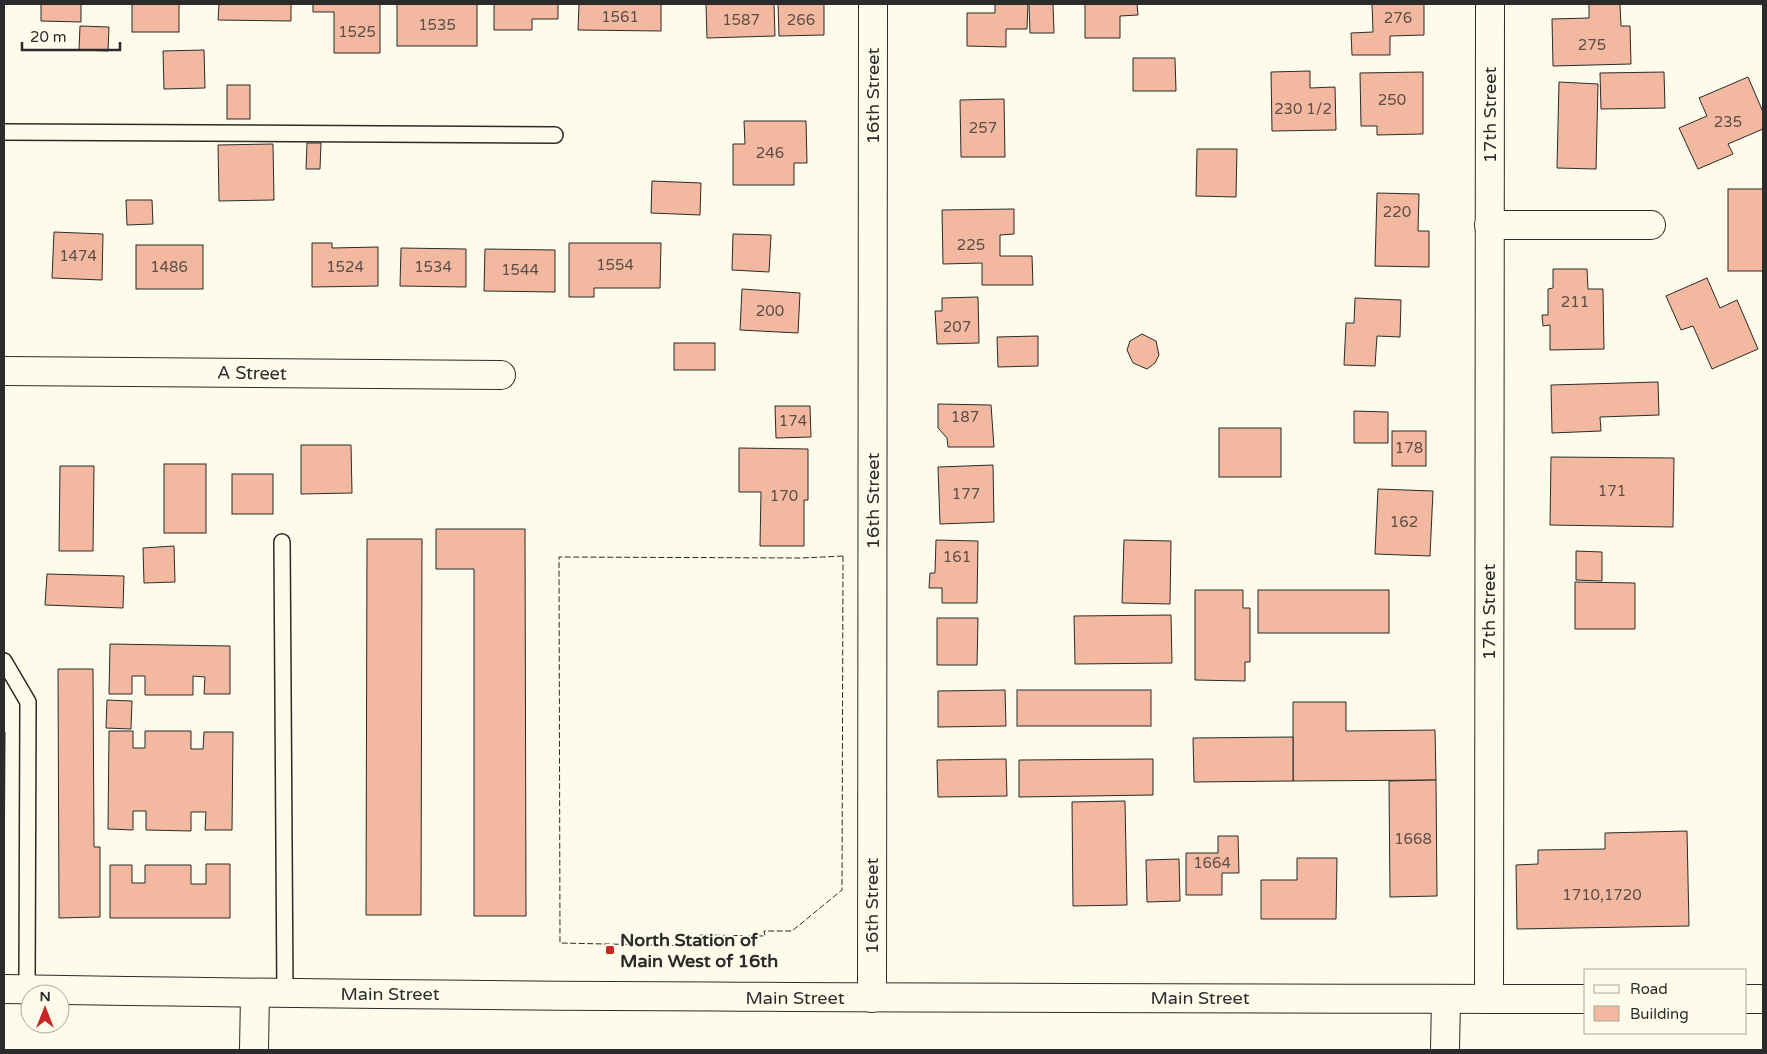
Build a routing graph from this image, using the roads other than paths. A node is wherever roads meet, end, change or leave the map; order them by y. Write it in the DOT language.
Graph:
graph roads {
  1 [pos="873,4"];
  2 [pos="1490,4"];
  3 [pos="4,132"];
  4 [pos="555,135"];
  5 [pos="1490,225"];
  6 [pos="1651,225"];
  7 [pos="4,371"];
  8 [pos="501,375"];
  9 [pos="282,542"];
  10 [pos="4,661"];
  11 [pos="15,990"];
  12 [pos="255,994"];
  13 [pos="285,994"];
  14 [pos="872,998"];
  15 [pos="1446,998"];
  16 [pos="1489,998"];
  17 [pos="1584,999"];
  18 [pos="1747,999"];
  19 [pos="1763,999"];
  20 [pos="254,1050"];
  21 [pos="1445,1050"];
  1 -- 14 [label="street, 16th Street"];
  2 -- 5 [label="street, 17th Street"];
  3 -- 4 [label="lane"];
  5 -- 6 [label="street"];
  5 -- 16 [label="street, 17th Street"];
  7 -- 8 [label="street, A Street"];
  9 -- 13 [label="lane"];
  10 -- 11 [label="lane"];
  11 -- 12 [label="street, Main Street"];
  12 -- 13 [label="street, Main Street"];
  12 -- 20 [label="street"];
  13 -- 14 [label="street, Main Street"];
  14 -- 15 [label="street, Main Street"];
  15 -- 16 [label="street, Main Street"];
  15 -- 21 [label="street"];
  16 -- 17 [label="street, Main Street"];
  18 -- 19 [label="street"];
}
